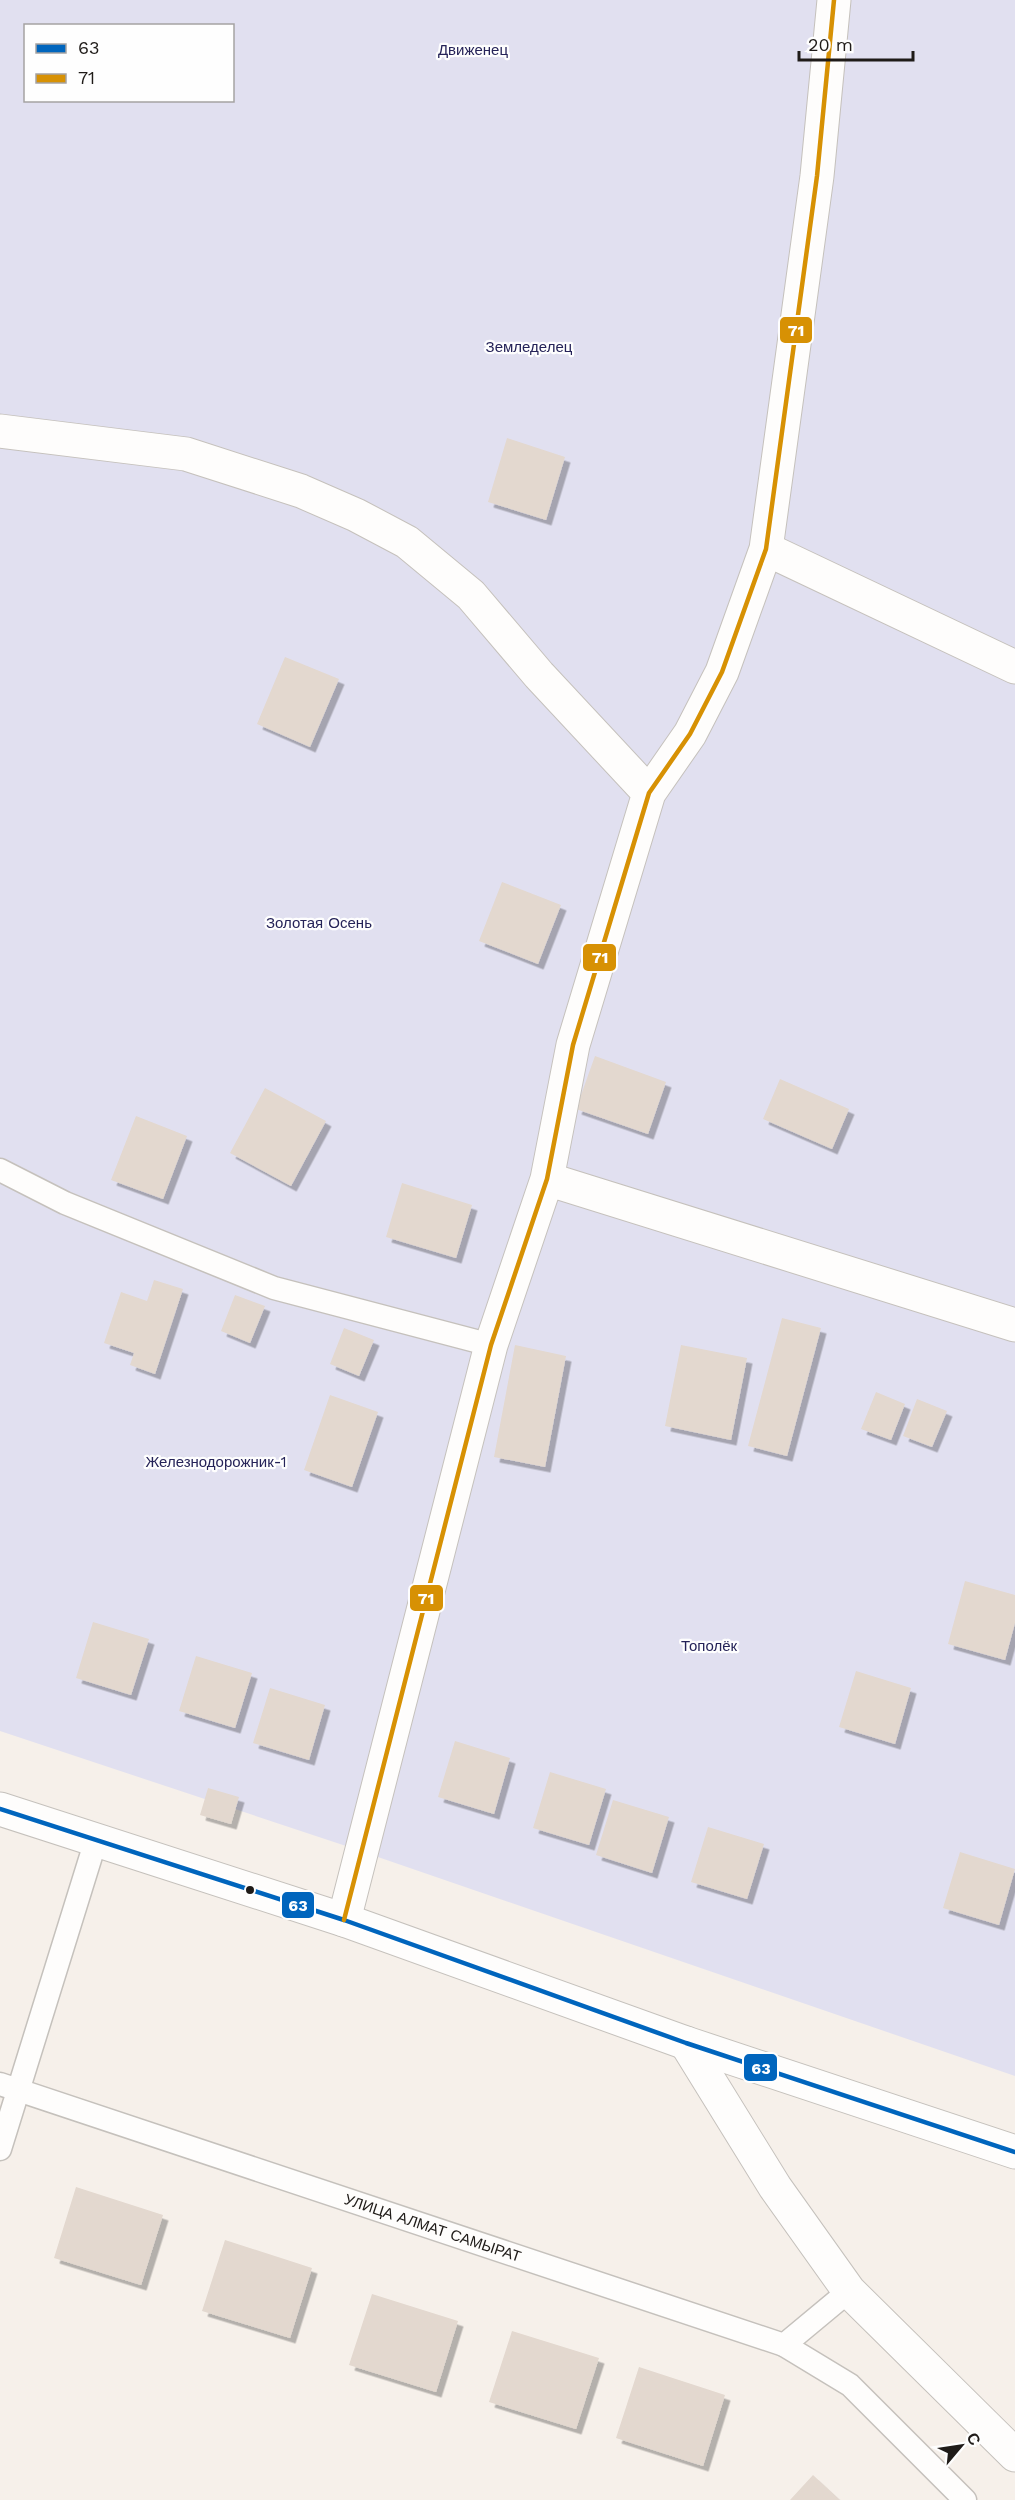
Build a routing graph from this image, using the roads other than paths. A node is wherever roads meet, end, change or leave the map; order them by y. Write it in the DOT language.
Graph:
graph roads {
  1 [pos="834,0"];
  2 [pos="0,431"];
  3 [pos="766,549"];
  4 [pos="1015,667"];
  5 [pos="650,793"];
  6 [pos="0,1170"];
  7 [pos="547,1179"];
  8 [pos="1015,1325"];
  9 [pos="491,1345"];
  10 [pos="0,1809"];
  11 [pos="96,1840"];
  12 [pos="344,1920"];
  13 [pos="686,2043"];
  14 [pos="9,2087"];
  15 [pos="0,2149"];
  16 [pos="1015,2152"];
  17 [pos="849,2290"];
  18 [pos="784,2345"];
  19 [pos="1015,2455"];
  20 [pos="965,2500"];
  1 -- 3 [label="street"];
  2 -- 5 [label="street"];
  3 -- 4 [label="street"];
  3 -- 5 [label="street"];
  5 -- 7 [label="street"];
  6 -- 9 [label="lane"];
  7 -- 8 [label="street"];
  7 -- 9 [label="street"];
  9 -- 12 [label="street"];
  10 -- 11 [label="street"];
  11 -- 12 [label="street"];
  11 -- 14 [label="lane"];
  12 -- 13 [label="street"];
  13 -- 16 [label="street"];
  13 -- 17 [label="street"];
  14 -- 15 [label="lane"];
  14 -- 18 [label="lane, УЛИЦА АЛМАТ САМЫРАТ"];
  17 -- 18 [label="lane"];
  17 -- 19 [label="street"];
  18 -- 20 [label="lane, УЛИЦА АЛМАТ САМЫРАТ"];
}
